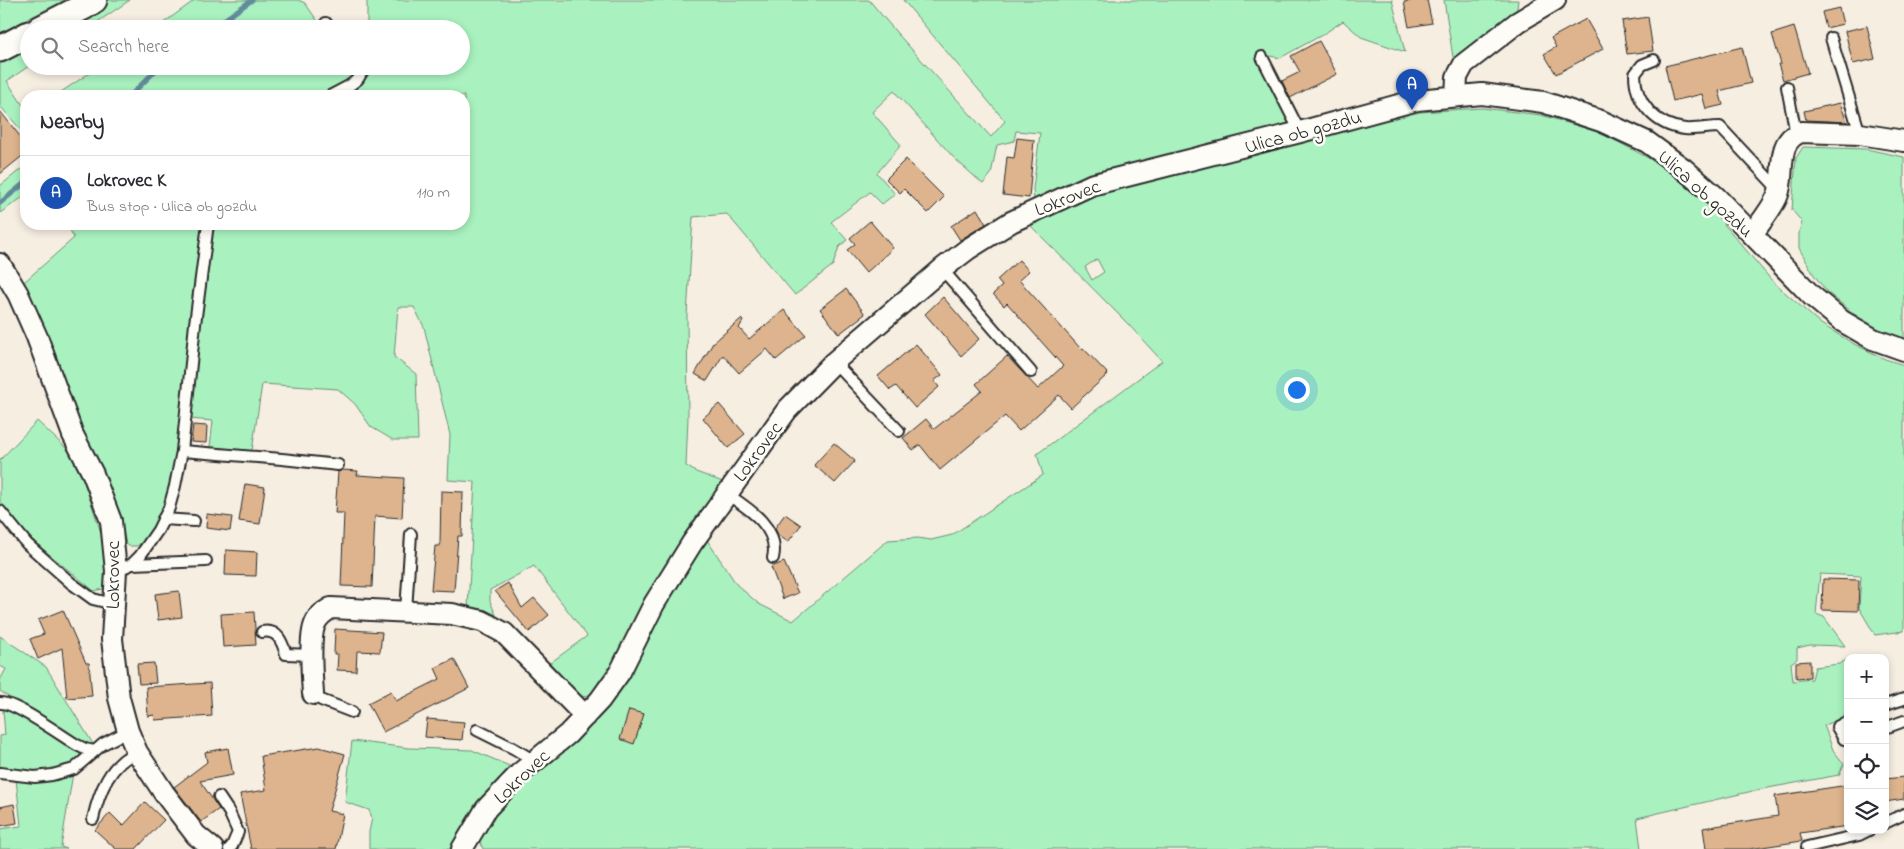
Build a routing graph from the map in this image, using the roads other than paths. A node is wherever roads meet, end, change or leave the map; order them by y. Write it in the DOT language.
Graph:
graph roads {
  1 [pos="94,0"];
  2 [pos="1555,0"];
  3 [pos="1535,5"];
  4 [pos="58,20"];
  5 [pos="20,38"];
  6 [pos="1831,38"];
  7 [pos="0,48"];
  8 [pos="1262,57"];
  9 [pos="1654,60"];
  10 [pos="360,75"];
  11 [pos="1787,87"];
  12 [pos="340,90"];
  13 [pos="1456,96"];
  14 [pos="1300,132"];
  15 [pos="1796,134"];
  16 [pos="1860,134"];
  17 [pos="1904,141"];
  18 [pos="1157,167"];
  19 [pos="1779,190"];
  20 [pos="207,230"];
  21 [pos="1753,234"];
  22 [pos="0,264"];
  23 [pos="942,269"];
  24 [pos="1904,350"];
  25 [pos="834,362"];
  26 [pos="1031,372"];
  27 [pos="899,431"];
  28 [pos="182,451"];
  29 [pos="338,465"];
  30 [pos="726,494"];
  31 [pos="0,511"];
  32 [pos="163,519"];
  33 [pos="194,522"];
  34 [pos="412,534"];
  35 [pos="773,558"];
  36 [pos="206,562"];
  37 [pos="124,567"];
  38 [pos="113,604"];
  39 [pos="406,611"];
  40 [pos="262,632"];
  41 [pos="312,655"];
  42 [pos="313,694"];
  43 [pos="1904,699"];
  44 [pos="0,703"];
  45 [pos="1889,704"];
  46 [pos="352,712"];
  47 [pos="585,716"];
  48 [pos="1904,721"];
  49 [pos="1844,722"];
  50 [pos="1889,727"];
  51 [pos="477,730"];
  52 [pos="128,731"];
  53 [pos="1844,739"];
  54 [pos="94,751"];
  55 [pos="137,752"];
  56 [pos="533,760"];
  57 [pos="0,773"];
  58 [pos="219,798"];
  59 [pos="1904,814"];
  60 [pos="93,819"];
  61 [pos="1889,821"];
  62 [pos="1861,834"];
  63 [pos="1807,847"];
  64 [pos="213,849"];
  65 [pos="229,849"];
  66 [pos="462,849"];
  1 -- 4 [label="street"];
  2 -- 3 [label="street"];
  3 -- 13 [label="street"];
  5 -- 7 [label="street"];
  6 -- 16 [label="lane"];
  8 -- 14 [label="lane"];
  9 -- 19 [label="lane"];
  10 -- 12 [label="lane"];
  11 -- 15 [label="lane"];
  13 -- 14 [label="street, Ulica ob gozdu"];
  13 -- 21 [label="street, Ulica ob gozdu"];
  14 -- 18 [label="street, Ulica ob gozdu"];
  15 -- 16 [label="street"];
  15 -- 19 [label="street"];
  16 -- 17 [label="street"];
  18 -- 23 [label="street, Lokrovec"];
  19 -- 21 [label="street"];
  20 -- 28 [label="lane"];
  21 -- 24 [label="street, Ulica ob gozdu"];
  22 -- 37 [label="street, Lokrovec"];
  23 -- 25 [label="street, Lokrovec"];
  23 -- 26 [label="lane"];
  25 -- 27 [label="lane"];
  25 -- 30 [label="street, Lokrovec"];
  28 -- 29 [label="lane"];
  28 -- 32 [label="lane"];
  30 -- 35 [label="lane"];
  30 -- 47 [label="street, Lokrovec"];
  31 -- 38 [label="lane"];
  32 -- 33 [label="lane"];
  32 -- 37 [label="lane"];
  34 -- 39 [label="lane"];
  36 -- 37 [label="lane"];
  37 -- 38 [label="street, Lokrovec"];
  38 -- 52 [label="street, Lokrovec"];
  39 -- 41 [label="street"];
  39 -- 47 [label="street"];
  40 -- 41 [label="lane"];
  41 -- 42 [label="street"];
  42 -- 46 [label="lane"];
  43 -- 45 [label="lane"];
  44 -- 54 [label="lane"];
  47 -- 56 [label="street, Lokrovec"];
  48 -- 50 [label="lane"];
  49 -- 53 [label="lane"];
  51 -- 56 [label="lane"];
  52 -- 54 [label="lane"];
  52 -- 55 [label="street, Lokrovec"];
  54 -- 57 [label="lane"];
  55 -- 60 [label="lane"];
  55 -- 64 [label="street, Lokrovec"];
  56 -- 66 [label="street, Lokrovec"];
  58 -- 65 [label="lane"];
  59 -- 61 [label="lane"];
  62 -- 63 [label="lane"];
}
